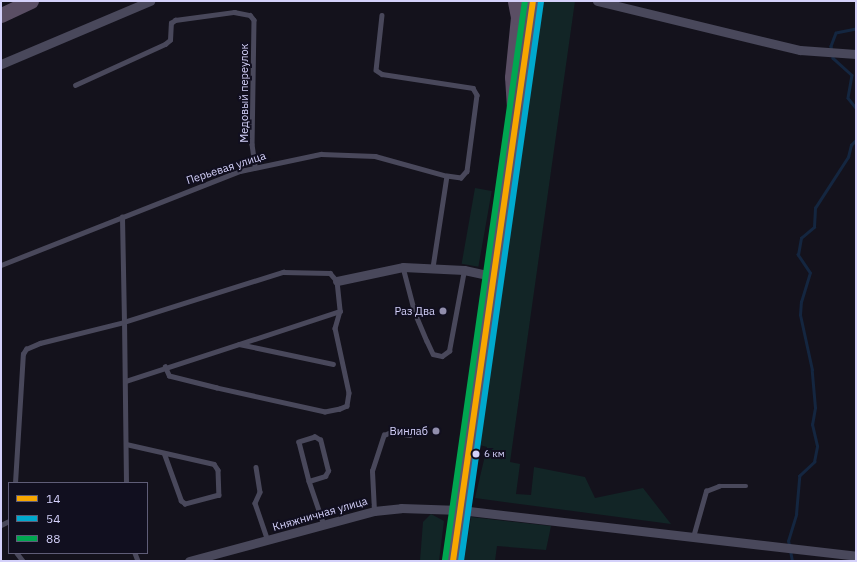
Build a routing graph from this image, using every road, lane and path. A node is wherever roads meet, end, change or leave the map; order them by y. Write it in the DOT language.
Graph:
graph roads {
  1 [pos="31,1"];
  2 [pos="150,1"];
  3 [pos="515,1"];
  4 [pos="533,1"];
  5 [pos="597,1"];
  6 [pos="1,15"];
  7 [pos="382,15"];
  8 [pos="856,54"];
  9 [pos="1,64"];
  10 [pos="75,85"];
  11 [pos="515,123"];
  12 [pos="255,166"];
  13 [pos="447,176"];
  14 [pos="122,217"];
  15 [pos="1,265"];
  16 [pos="403,267"];
  17 [pos="433,268"];
  18 [pos="464,270"];
  19 [pos="492,276"];
  20 [pos="337,281"];
  21 [pos="340,311"];
  22 [pos="124,322"];
  23 [pos="239,344"];
  24 [pos="334,364"];
  25 [pos="165,367"];
  26 [pos="126,381"];
  27 [pos="410,435"];
  28 [pos="126,444"];
  29 [pos="164,454"];
  30 [pos="256,467"];
  31 [pos="310,481"];
  32 [pos="15,482"];
  33 [pos="126,482"];
  34 [pos="746,486"];
  35 [pos="460,510"];
  36 [pos="374,511"];
  37 [pos="324,525"];
  38 [pos="693,537"];
  39 [pos="268,541"];
  40 [pos="856,556"];
  41 [pos="189,561"];
  42 [pos="453,561"];
  1 -- 6 [label="highway"];
  2 -- 9 [label="street"];
  3 -- 11 [label="highway"];
  4 -- 11 [label="main road"];
  5 -- 8 [label="street"];
  7 -- 13 [label="lane"];
  10 -- 12 [label="lane, Медовый переулок"];
  11 -- 19 [label="main road"];
  12 -- 13 [label="lane, Перьевая улица"];
  12 -- 14 [label="lane, Перьевая улица"];
  13 -- 17 [label="lane"];
  14 -- 15 [label="lane, Перьевая улица"];
  14 -- 22 [label="lane"];
  16 -- 17 [label="street"];
  16 -- 18 [label="lane"];
  16 -- 20 [label="street"];
  17 -- 18 [label="street"];
  18 -- 19 [label="street"];
  19 -- 35 [label="main road"];
  20 -- 21 [label="lane"];
  20 -- 22 [label="lane"];
  21 -- 23 [label="lane"];
  21 -- 25 [label="lane"];
  22 -- 26 [label="lane"];
  22 -- 32 [label="lane"];
  23 -- 24 [label="lane"];
  23 -- 25 [label="lane"];
  25 -- 26 [label="lane"];
  26 -- 28 [label="lane"];
  27 -- 36 [label="lane"];
  28 -- 29 [label="lane"];
  28 -- 33 [label="lane"];
  29 -- 29 [label="lane"];
  30 -- 39 [label="lane"];
  31 -- 31 [label="lane"];
  31 -- 37 [label="lane"];
  34 -- 38 [label="lane"];
  35 -- 36 [label="street, Княжничная улица"];
  35 -- 38 [label="street, Княжничная улица"];
  35 -- 42 [label="main road"];
  36 -- 37 [label="street, Княжничная улица"];
  37 -- 39 [label="street, Княжничная улица"];
  38 -- 40 [label="street, Княжничная улица"];
  39 -- 41 [label="street, Княжничная улица"];
}
